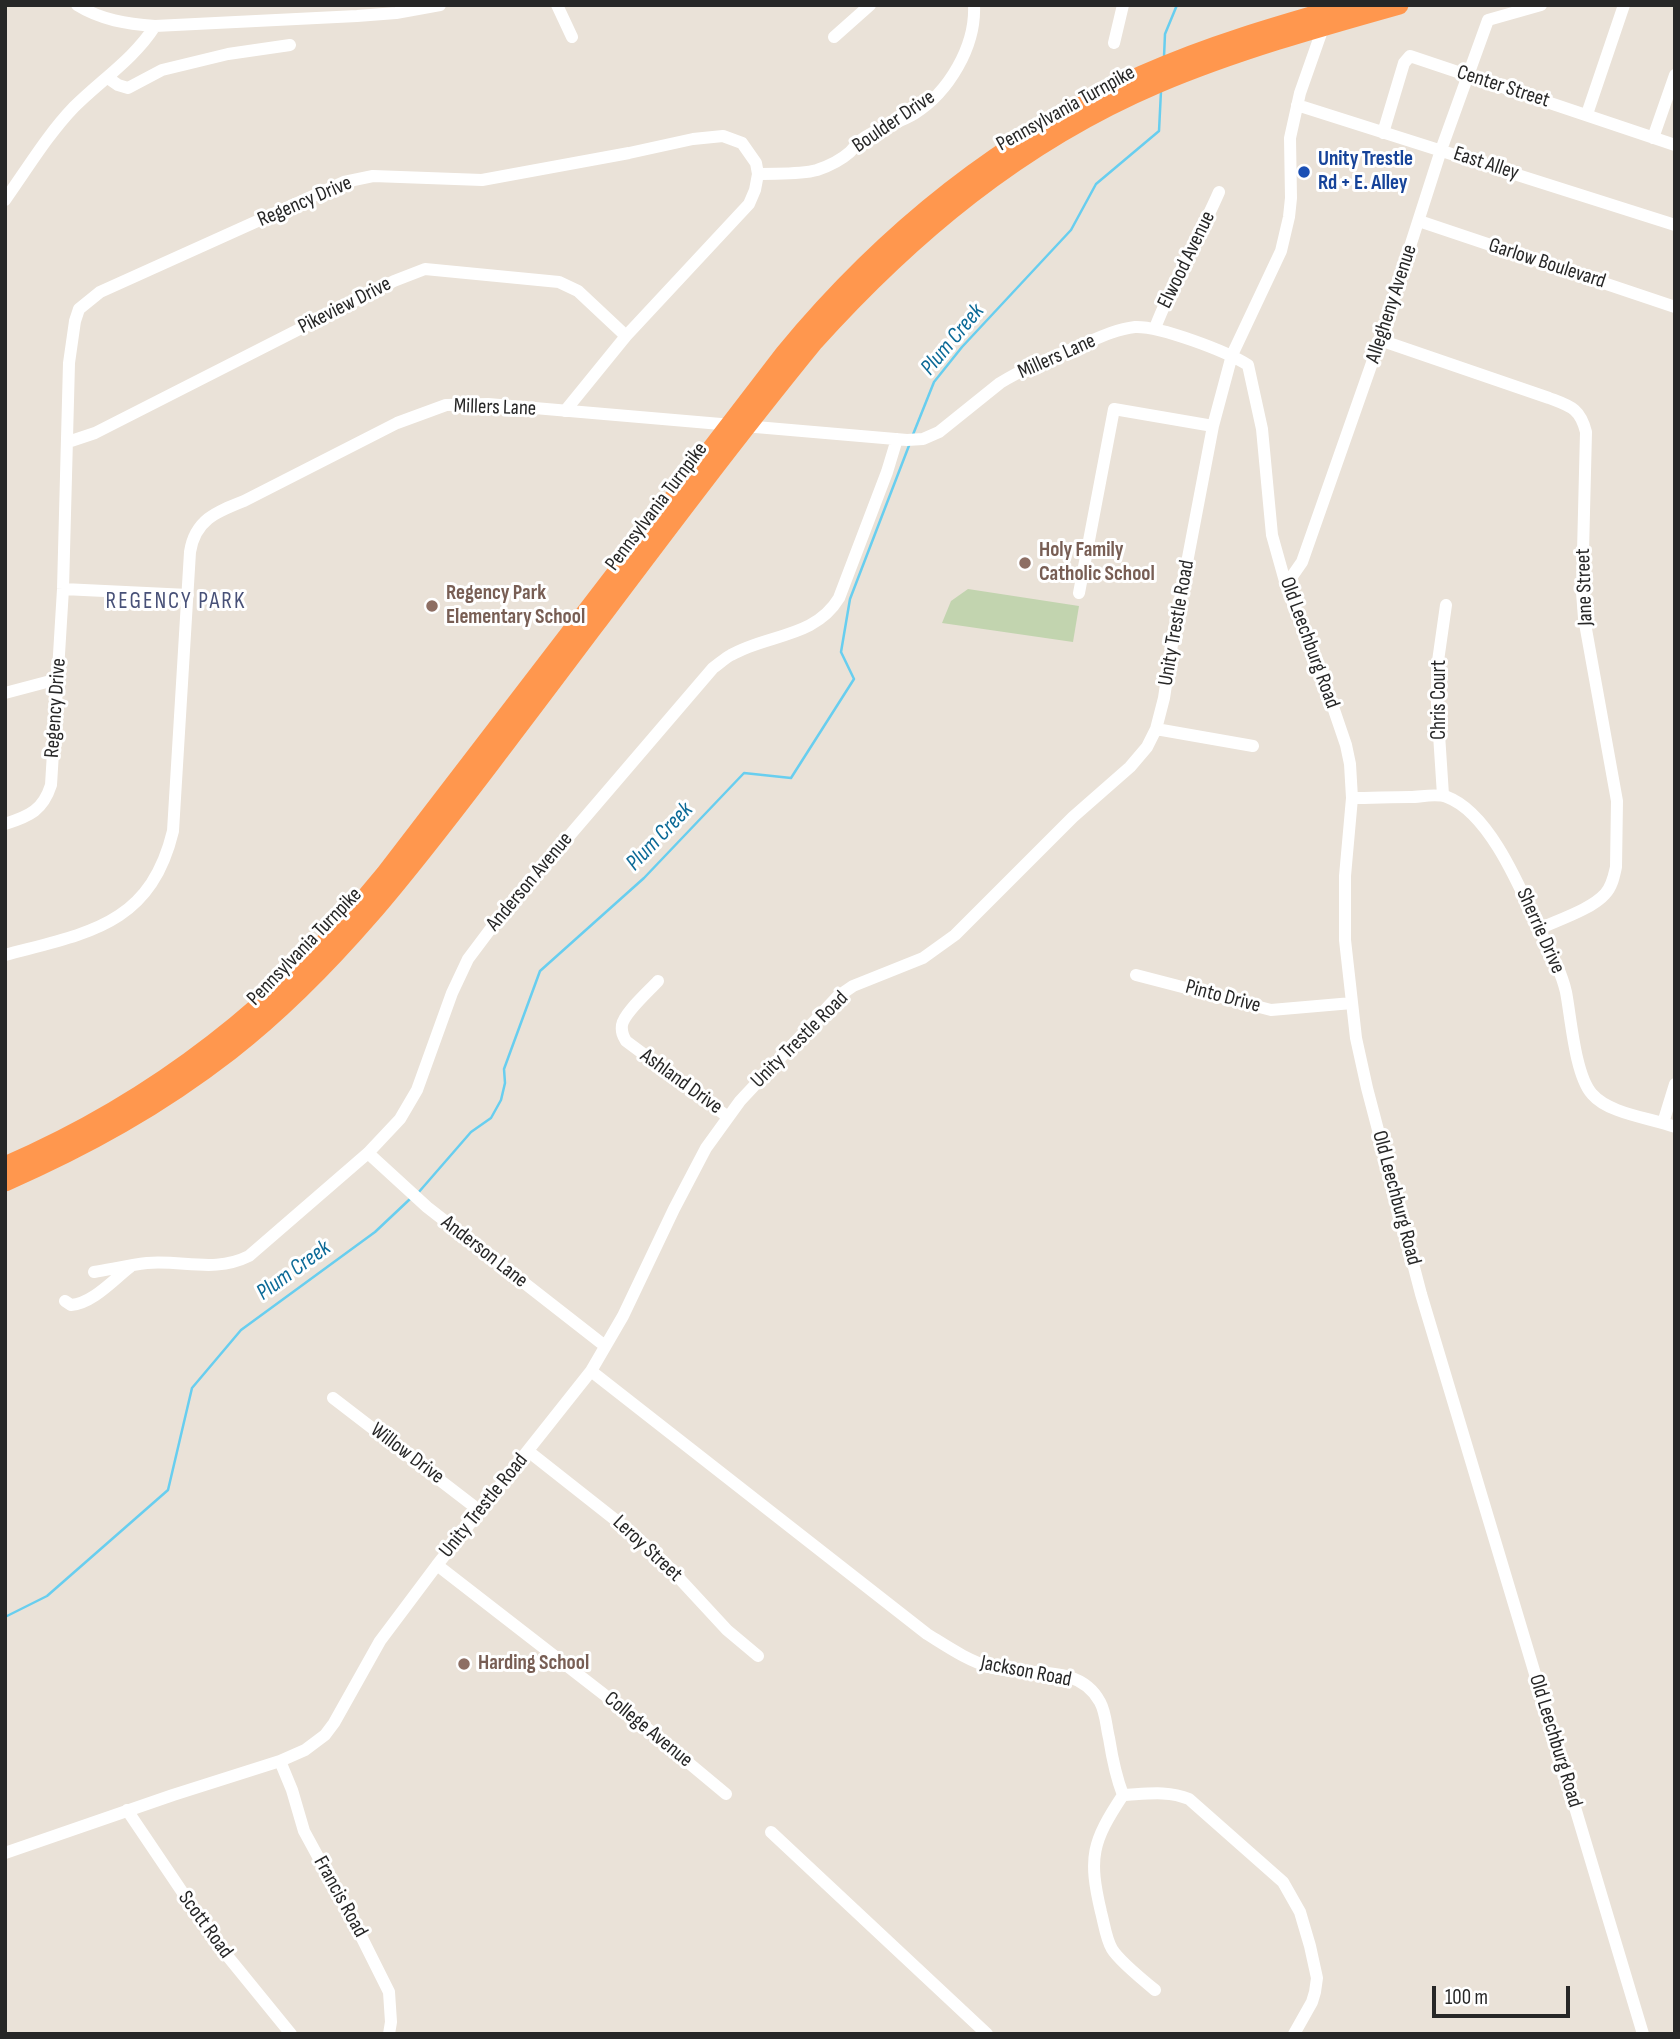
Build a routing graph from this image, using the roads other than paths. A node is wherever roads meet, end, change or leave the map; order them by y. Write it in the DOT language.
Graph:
graph roads {
  1 [pos="77,5"];
  2 [pos="440,5"];
  3 [pos="557,5"];
  4 [pos="870,5"];
  5 [pos="974,5"];
  6 [pos="1123,5"];
  7 [pos="1332,5"];
  8 [pos="1349,5"];
  9 [pos="1399,5"];
  10 [pos="1541,5"];
  11 [pos="1624,5"];
  12 [pos="155,26"];
  13 [pos="572,37"];
  14 [pos="834,37"];
  15 [pos="1114,43"];
  16 [pos="290,45"];
  17 [pos="1467,75"];
  18 [pos="1675,75"];
  19 [pos="108,78"];
  20 [pos="1297,105"];
  21 [pos="1587,114"];
  22 [pos="1383,132"];
  23 [pos="1653,138"];
  24 [pos="1675,145"];
  25 [pos="1441,150"];
  26 [pos="758,174"];
  27 [pos="1219,192"];
  28 [pos="7,193"];
  29 [pos="1419,222"];
  30 [pos="1675,225"];
  31 [pos="1675,307"];
  32 [pos="1155,328"];
  33 [pos="626,335"];
  34 [pos="1380,340"];
  35 [pos="1232,355"];
  36 [pos="565,411"];
  37 [pos="739,425"];
  38 [pos="1213,425"];
  39 [pos="907,439"];
  40 [pos="68,442"];
  41 [pos="1286,585"];
  42 [pos="63,589"];
  43 [pos="1079,593"];
  44 [pos="188,595"];
  45 [pos="1446,605"];
  46 [pos="58,679"];
  47 [pos="5,694"];
  48 [pos="1156,729"];
  49 [pos="1253,746"];
  50 [pos="1443,795"];
  51 [pos="1352,798"];
  52 [pos="5,824"];
  53 [pos="1539,929"];
  54 [pos="5,955"];
  55 [pos="1136,975"];
  56 [pos="658,981"];
  57 [pos="1352,1003"];
  58 [pos="1675,1084"];
  59 [pos="728,1117"];
  60 [pos="1669,1125"];
  61 [pos="368,1153"];
  62 [pos="5,1166"];
  63 [pos="5,1182"];
  64 [pos="131,1267"];
  65 [pos="94,1272"];
  66 [pos="65,1301"];
  67 [pos="605,1346"];
  68 [pos="590,1371"];
  69 [pos="333,1398"];
  70 [pos="528,1451"];
  71 [pos="480,1511"];
  72 [pos="436,1565"];
  73 [pos="758,1656"];
  74 [pos="281,1761"];
  75 [pos="726,1794"];
  76 [pos="1123,1795"];
  77 [pos="127,1810"];
  78 [pos="771,1832"];
  79 [pos="5,1853"];
  80 [pos="1155,1990"];
  81 [pos="291,2034"];
  82 [pos="388,2034"];
  83 [pos="987,2034"];
  84 [pos="1294,2034"];
  85 [pos="1643,2034"];
  1 -- 12 [label="street"];
  2 -- 12 [label="street"];
  3 -- 13 [label="street"];
  4 -- 14 [label="street"];
  5 -- 26 [label="street, Boulder Drive"];
  6 -- 15 [label="street"];
  7 -- 20 [label="street, Unity Trestle Road"];
  8 -- 37 [label="highway, Pennsylvania Turnpike"];
  9 -- 37 [label="highway, Pennsylvania Turnpike"];
  10 -- 17 [label="street, Allegheny Avenue"];
  11 -- 21 [label="street"];
  12 -- 19 [label="street"];
  16 -- 19 [label="street"];
  17 -- 21 [label="street, Center Street"];
  17 -- 22 [label="street, Center Street"];
  17 -- 25 [label="street, Allegheny Avenue"];
  18 -- 23 [label="street"];
  19 -- 28 [label="street"];
  20 -- 22 [label="street, East Alley"];
  20 -- 35 [label="street, Unity Trestle Road"];
  21 -- 23 [label="street, Center Street"];
  22 -- 25 [label="street, East Alley"];
  23 -- 24 [label="street, Center Street"];
  25 -- 29 [label="street, Allegheny Avenue"];
  25 -- 30 [label="street, East Alley"];
  26 -- 33 [label="street"];
  26 -- 40 [label="street, Regency Drive"];
  27 -- 32 [label="street, Elwood Avenue"];
  29 -- 31 [label="street, Garlow Boulevard"];
  29 -- 34 [label="street, Allegheny Avenue"];
  32 -- 35 [label="street, Millers Lane"];
  32 -- 39 [label="street, Millers Lane"];
  33 -- 36 [label="street"];
  33 -- 40 [label="street, Pikeview Drive"];
  34 -- 41 [label="street, Allegheny Avenue"];
  34 -- 53 [label="street, Jane Street"];
  35 -- 38 [label="street, Unity Trestle Road"];
  35 -- 41 [label="street, Old Leechburg Road"];
  36 -- 39 [label="street, Millers Lane"];
  36 -- 44 [label="street, Millers Lane"];
  37 -- 62 [label="highway, Pennsylvania Turnpike"];
  37 -- 63 [label="highway, Pennsylvania Turnpike"];
  38 -- 43 [label="street"];
  38 -- 48 [label="street, Unity Trestle Road"];
  39 -- 61 [label="street, Anderson Avenue"];
  40 -- 42 [label="street, Regency Drive"];
  41 -- 51 [label="street, Old Leechburg Road"];
  42 -- 44 [label="street"];
  42 -- 46 [label="street, Regency Drive"];
  44 -- 54 [label="street, Millers Lane"];
  45 -- 50 [label="street, Chris Court"];
  46 -- 47 [label="street"];
  46 -- 52 [label="street, Regency Drive"];
  48 -- 49 [label="street"];
  48 -- 59 [label="street, Unity Trestle Road"];
  50 -- 51 [label="street"];
  50 -- 53 [label="street, Sherrie Drive"];
  51 -- 57 [label="street, Old Leechburg Road"];
  53 -- 60 [label="street, Sherrie Drive"];
  55 -- 57 [label="street, Pinto Drive"];
  56 -- 59 [label="street, Ashland Drive"];
  57 -- 85 [label="street, Old Leechburg Road"];
  58 -- 60 [label="street"];
  59 -- 67 [label="street, Unity Trestle Road"];
  61 -- 64 [label="street, Anderson Avenue"];
  61 -- 67 [label="street, Anderson Lane"];
  64 -- 65 [label="street, Anderson Avenue"];
  64 -- 66 [label="street"];
  67 -- 68 [label="street, Unity Trestle Road"];
  68 -- 70 [label="street, Unity Trestle Road"];
  68 -- 76 [label="street, Jackson Road"];
  69 -- 71 [label="street, Willow Drive"];
  70 -- 71 [label="street, Unity Trestle Road"];
  70 -- 73 [label="street, Leroy Street"];
  71 -- 72 [label="street, Unity Trestle Road"];
  72 -- 74 [label="street, Unity Trestle Road"];
  72 -- 75 [label="street, College Avenue"];
  74 -- 77 [label="street, Unity Trestle Road"];
  74 -- 82 [label="street, Francis Road"];
  76 -- 80 [label="street"];
  76 -- 84 [label="street"];
  77 -- 79 [label="street, Unity Trestle Road"];
  77 -- 81 [label="street, Scott Road"];
  78 -- 83 [label="street"];
}
